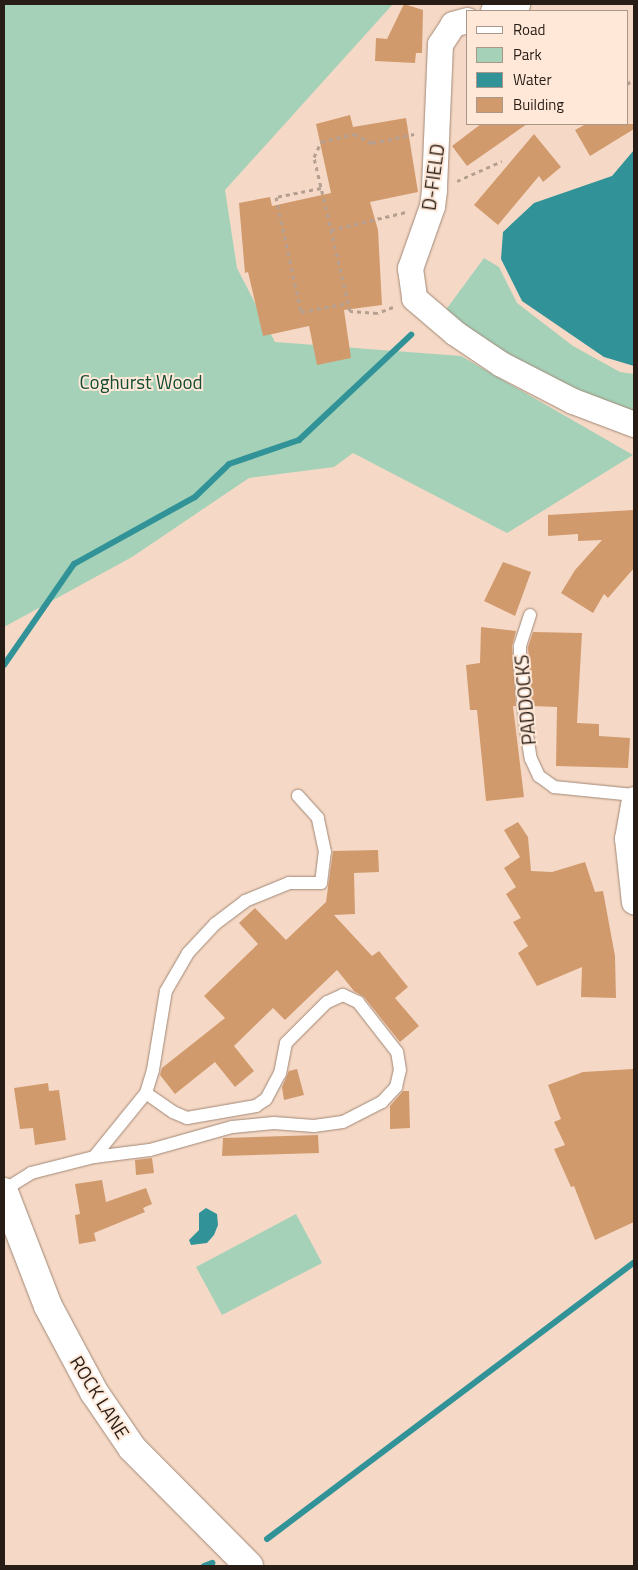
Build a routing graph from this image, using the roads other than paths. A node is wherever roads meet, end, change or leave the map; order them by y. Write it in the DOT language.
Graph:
graph roads {
  1 [pos="518,4"];
  2 [pos="497,10"];
  3 [pos="466,20"];
  4 [pos="634,424"];
  5 [pos="530,616"];
  6 [pos="634,795"];
  7 [pos="298,796"];
  8 [pos="634,799"];
  9 [pos="634,902"];
  10 [pos="146,1093"];
  11 [pos="94,1157"];
  12 [pos="4,1191"];
  13 [pos="249,1566"];
  1 -- 2 [label="street"];
  3 -- 4 [label="street, D-FIELD"];
  5 -- 6 [label="lane, PADDOCKS"];
  7 -- 10 [label="lane"];
  8 -- 9 [label="street"];
  10 -- 11 [label="lane"];
  10 -- 11 [label="lane"];
  11 -- 12 [label="lane"];
  12 -- 13 [label="street, ROCK LANE"];
}
